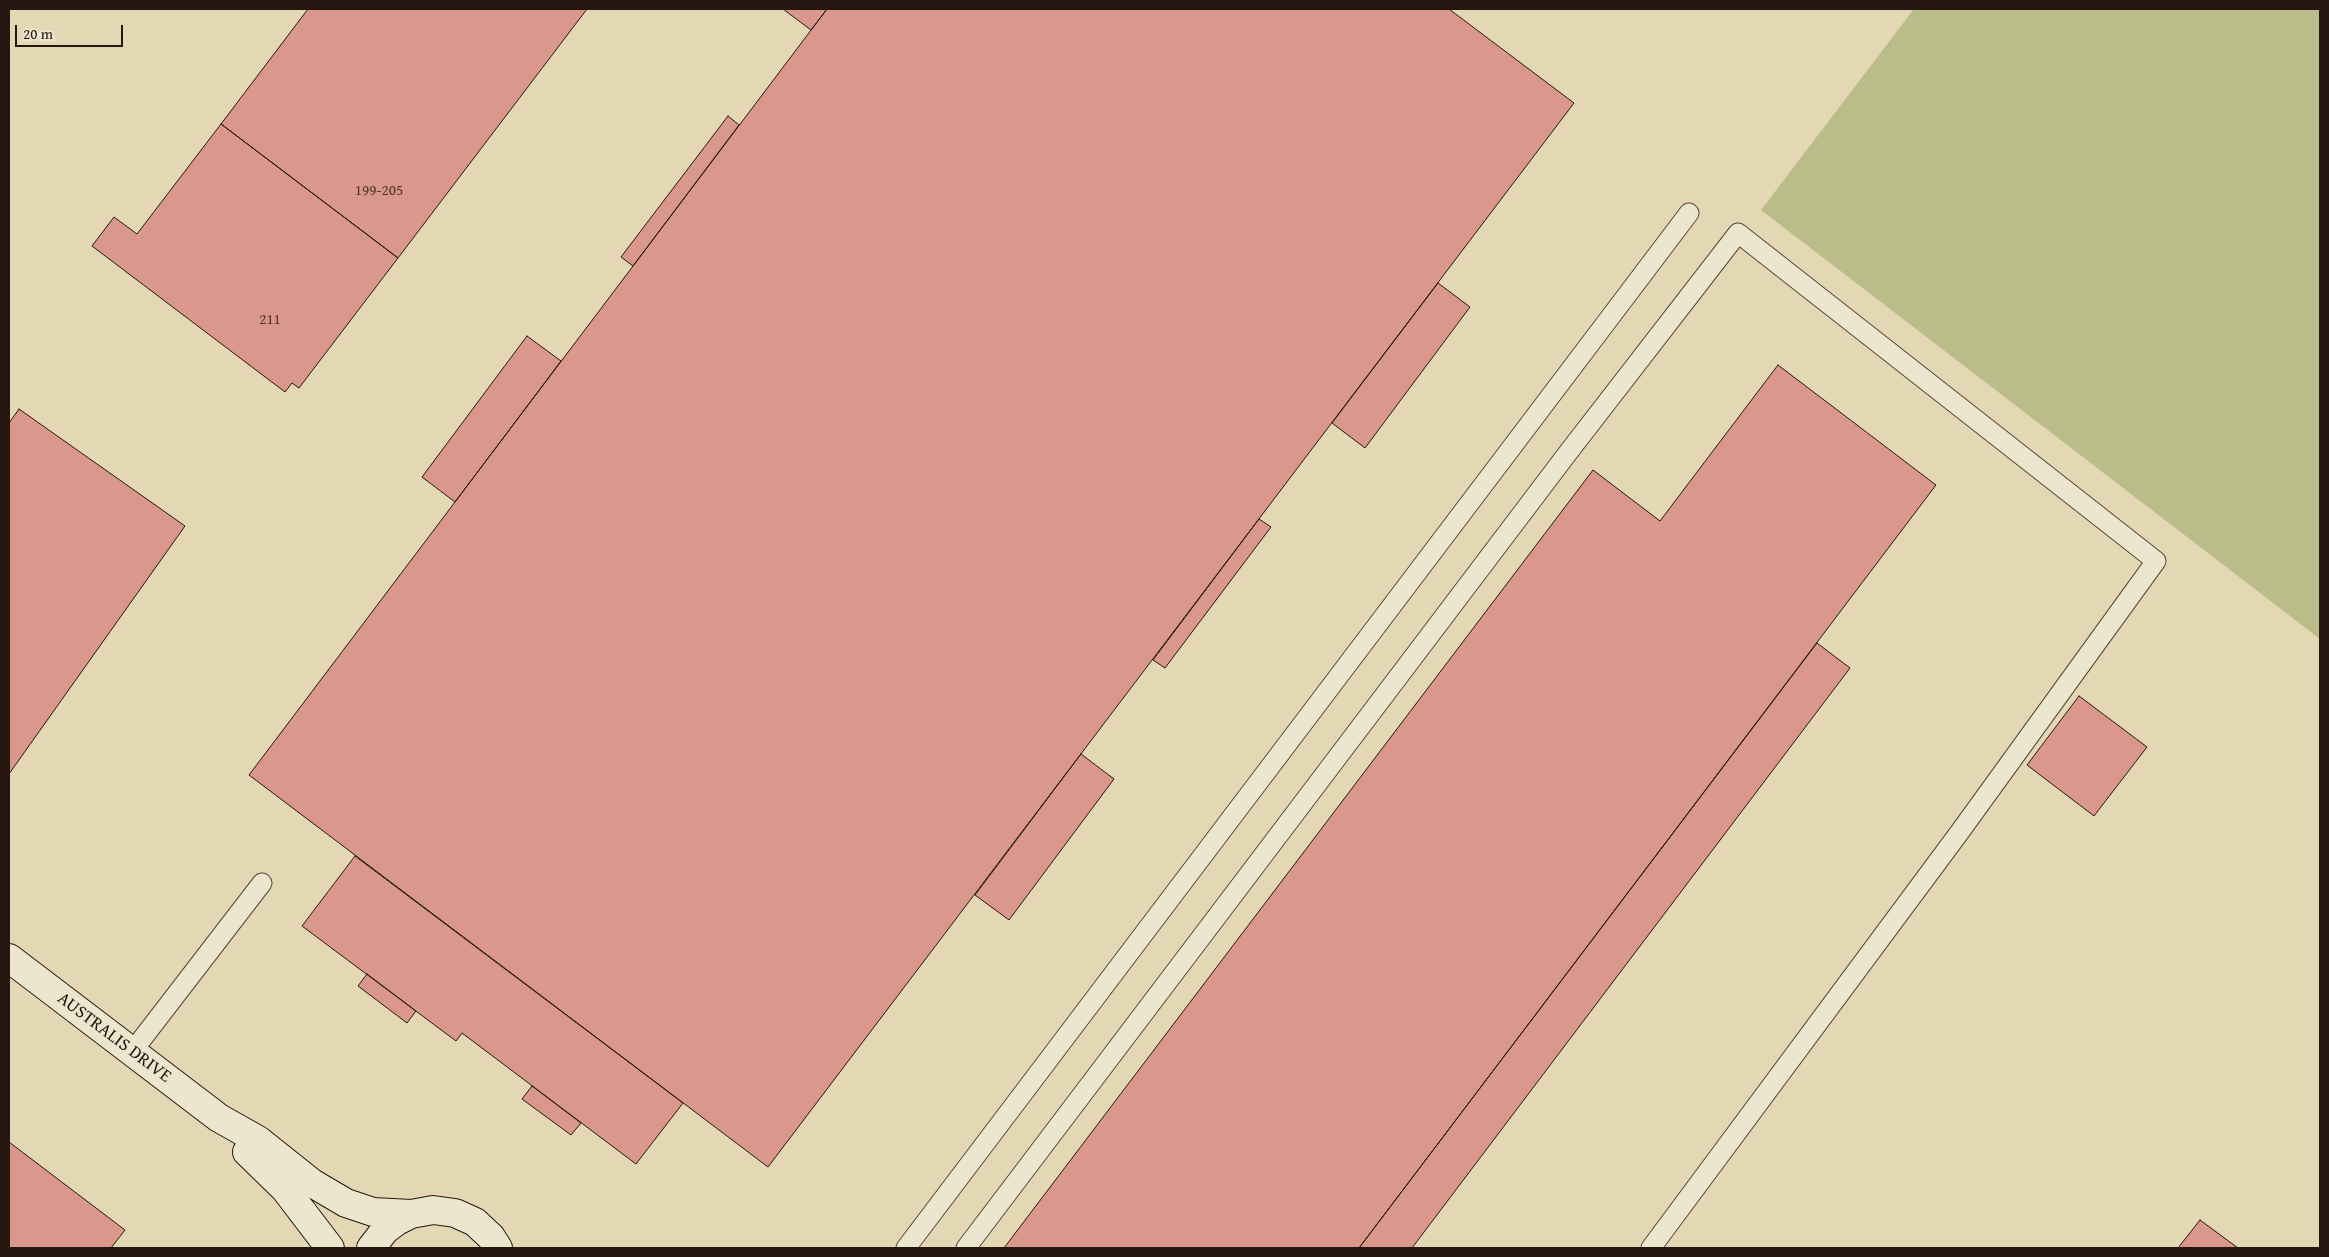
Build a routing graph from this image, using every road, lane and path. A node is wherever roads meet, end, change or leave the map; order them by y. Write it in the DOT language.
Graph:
graph roads {
  1 [pos="1689,214"];
  2 [pos="262,883"];
  3 [pos="9,958"];
  4 [pos="132,1052"];
  5 [pos="219,1118"];
  6 [pos="411,1214"];
  7 [pos="330,1248"];
  8 [pos="371,1248"];
  9 [pos="498,1248"];
  10 [pos="906,1248"];
  11 [pos="966,1248"];
  12 [pos="1651,1248"];
  1 -- 10 [label="lane"];
  2 -- 4 [label="lane"];
  3 -- 4 [label="street, AUSTRALIS DRIVE"];
  4 -- 5 [label="street, AUSTRALIS DRIVE"];
  5 -- 6 [label="street, AUSTRALIS DRIVE"];
  5 -- 7 [label="street, AUSTRALIS DRIVE"];
  6 -- 8 [label="street"];
  6 -- 9 [label="street"];
  11 -- 12 [label="lane"];
}
